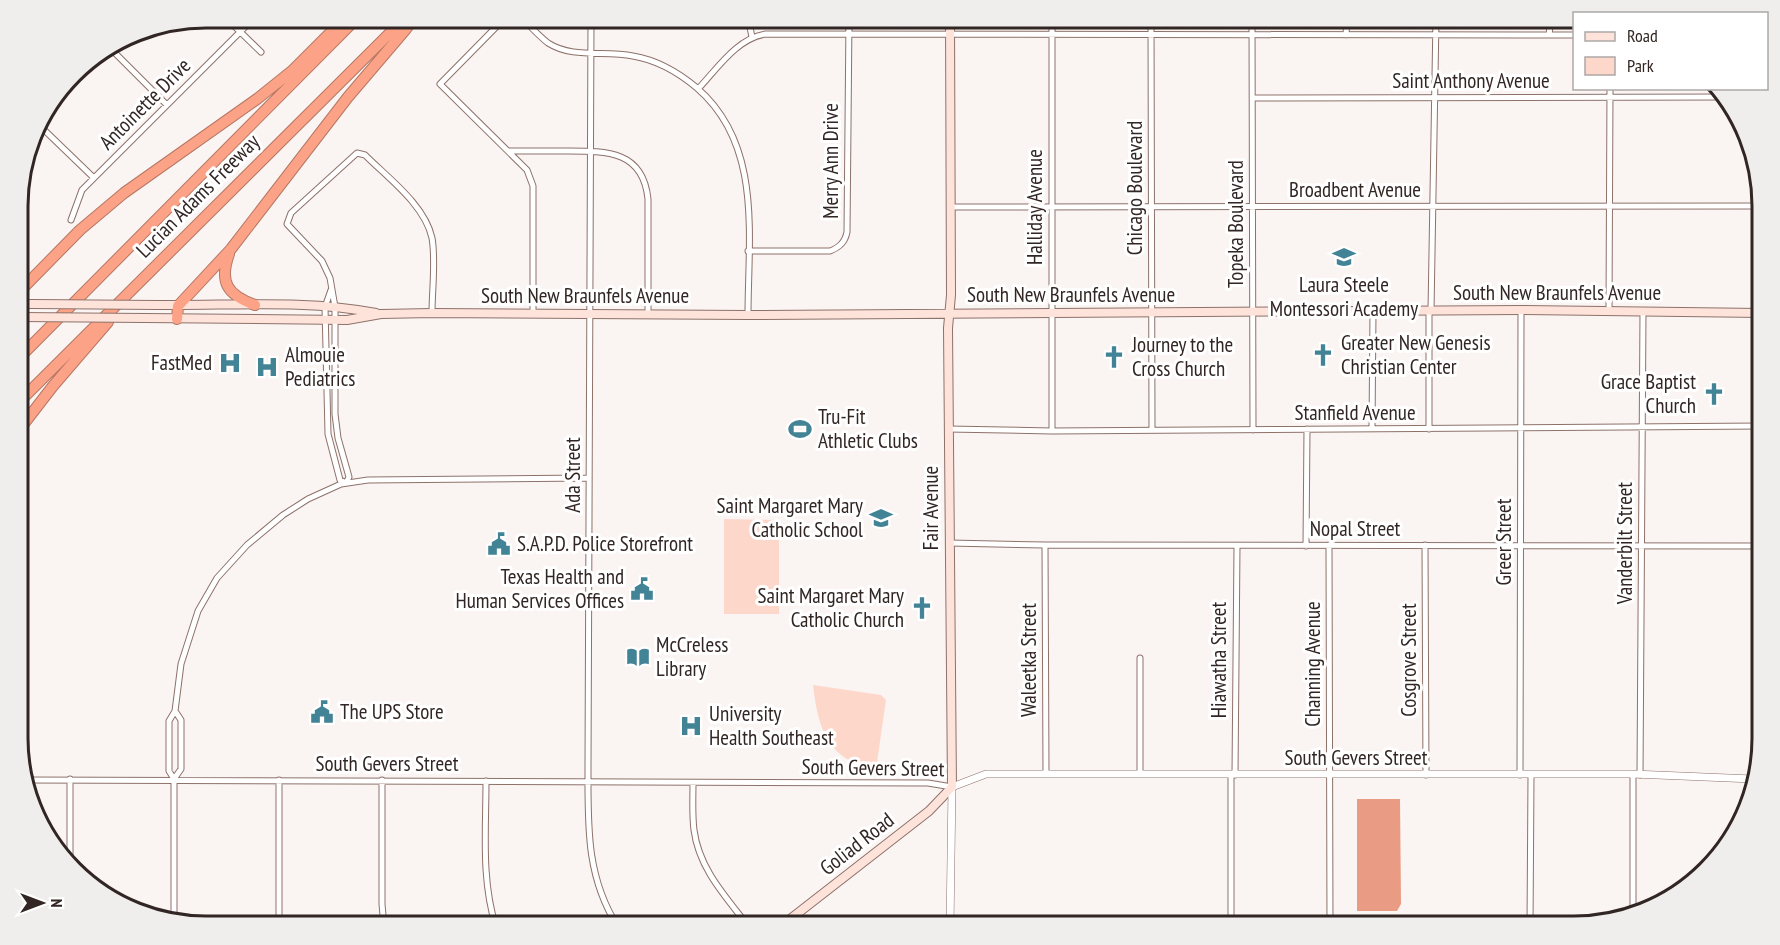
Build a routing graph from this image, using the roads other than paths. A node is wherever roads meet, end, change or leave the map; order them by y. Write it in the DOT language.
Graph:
graph roads {
  1 [pos="950,28"];
  2 [pos="1052,28"];
  3 [pos="1151,28"];
  4 [pos="1252,28"];
  5 [pos="1346,28"];
  6 [pos="1436,28"];
  7 [pos="1550,28"];
  8 [pos="237,29"];
  9 [pos="243,29"];
  10 [pos="334,29"];
  11 [pos="346,29"];
  12 [pos="394,29"];
  13 [pos="406,29"];
  14 [pos="494,29"];
  15 [pos="533,29"];
  16 [pos="591,29"];
  17 [pos="750,29"];
  18 [pos="849,29"];
  19 [pos="240,32"];
  20 [pos="1151,34"];
  21 [pos="1252,34"];
  22 [pos="849,35"];
  23 [pos="950,35"];
  24 [pos="1052,35"];
  25 [pos="1346,35"];
  26 [pos="1435,35"];
  27 [pos="1549,35"];
  28 [pos="1573,35"];
  29 [pos="752,37"];
  30 [pos="261,52"];
  31 [pos="591,53"];
  32 [pos="116,54"];
  33 [pos="698,89"];
  34 [pos="1610,90"];
  35 [pos="1435,97"];
  36 [pos="1610,97"];
  37 [pos="1714,97"];
  38 [pos="1253,98"];
  39 [pos="167,105"];
  40 [pos="46,131"];
  41 [pos="509,151"];
  42 [pos="590,151"];
  43 [pos="94,178"];
  44 [pos="1432,206"];
  45 [pos="1752,206"];
  46 [pos="950,207"];
  47 [pos="1152,207"];
  48 [pos="1253,207"];
  49 [pos="1608,207"];
  50 [pos="1052,208"];
  51 [pos="71,220"];
  52 [pos="231,249"];
  53 [pos="748,251"];
  54 [pos="164,257"];
  55 [pos="29,282"];
  56 [pos="331,290"];
  57 [pos="29,304"];
  58 [pos="255,305"];
  59 [pos="178,306"];
  60 [pos="325,307"];
  61 [pos="335,307"];
  62 [pos="1373,310"];
  63 [pos="1521,310"];
  64 [pos="1609,310"];
  65 [pos="1430,311"];
  66 [pos="1643,311"];
  67 [pos="1052,312"];
  68 [pos="1253,312"];
  69 [pos="432,313"];
  70 [pos="949,313"];
  71 [pos="1152,313"];
  72 [pos="1752,313"];
  73 [pos="381,314"];
  74 [pos="533,314"];
  75 [pos="590,315"];
  76 [pos="648,315"];
  77 [pos="748,315"];
  78 [pos="29,317"];
  79 [pos="177,318"];
  80 [pos="330,320"];
  81 [pos="29,348"];
  82 [pos="29,392"];
  83 [pos="29,418"];
  84 [pos="1752,426"];
  85 [pos="1520,428"];
  86 [pos="1642,428"];
  87 [pos="948,429"];
  88 [pos="1307,429"];
  89 [pos="1372,429"];
  90 [pos="1429,429"];
  91 [pos="1152,430"];
  92 [pos="1252,430"];
  93 [pos="1052,431"];
  94 [pos="589,478"];
  95 [pos="346,483"];
  96 [pos="949,543"];
  97 [pos="1045,545"];
  98 [pos="1329,545"];
  99 [pos="1425,545"];
  100 [pos="1237,546"];
  101 [pos="1306,546"];
  102 [pos="1520,546"];
  103 [pos="1642,546"];
  104 [pos="1752,546"];
  105 [pos="1140,658"];
  106 [pos="175,711"];
  107 [pos="1046,774"];
  108 [pos="1140,774"];
  109 [pos="1233,775"];
  110 [pos="1330,775"];
  111 [pos="1426,775"];
  112 [pos="1520,775"];
  113 [pos="1531,775"];
  114 [pos="1637,775"];
  115 [pos="70,779"];
  116 [pos="174,779"];
  117 [pos="1746,779"];
  118 [pos="34,780"];
  119 [pos="279,780"];
  120 [pos="382,780"];
  121 [pos="486,781"];
  122 [pos="588,782"];
  123 [pos="693,783"];
  124 [pos="952,787"];
  125 [pos="70,852"];
  126 [pos="1633,906"];
  127 [pos="174,913"];
  128 [pos="279,916"];
  129 [pos="383,916"];
  130 [pos="493,916"];
  131 [pos="612,916"];
  132 [pos="741,916"];
  133 [pos="794,916"];
  134 [pos="950,916"];
  135 [pos="1231,916"];
  136 [pos="1330,916"];
  137 [pos="1530,916"];
  1 -- 23 [label="main road, Fair Avenue"];
  2 -- 24 [label="street, Halliday Avenue"];
  3 -- 20 [label="street, Chicago Boulevard"];
  4 -- 21 [label="street, Topeka Boulevard"];
  5 -- 25 [label="street"];
  6 -- 26 [label="street"];
  7 -- 27 [label="street"];
  8 -- 19 [label="street"];
  9 -- 19 [label="street, Antoinette Drive"];
  10 -- 55 [label="highway"];
  11 -- 81 [label="highway, Lucian Adams Freeway"];
  12 -- 54 [label="highway, Lucian Adams Freeway"];
  13 -- 52 [label="highway"];
  14 -- 41 [label="street"];
  15 -- 31 [label="street"];
  16 -- 31 [label="street, Ada Street"];
  17 -- 29 [label="street"];
  18 -- 22 [label="street, Merry Ann Drive"];
  19 -- 30 [label="street"];
  19 -- 39 [label="street, Antoinette Drive"];
  20 -- 21 [label="street"];
  20 -- 24 [label="street"];
  20 -- 47 [label="street, Chicago Boulevard"];
  21 -- 25 [label="street"];
  21 -- 38 [label="street, Topeka Boulevard"];
  22 -- 23 [label="street"];
  22 -- 29 [label="street"];
  22 -- 53 [label="street, Merry Ann Drive"];
  23 -- 24 [label="street"];
  23 -- 46 [label="main road, Fair Avenue"];
  24 -- 50 [label="street, Halliday Avenue"];
  25 -- 26 [label="street"];
  26 -- 27 [label="street"];
  26 -- 35 [label="street"];
  27 -- 28 [label="street"];
  29 -- 33 [label="street"];
  31 -- 33 [label="street"];
  31 -- 42 [label="street, Ada Street"];
  32 -- 39 [label="street"];
  33 -- 53 [label="street"];
  34 -- 36 [label="street"];
  35 -- 36 [label="street, Saint Anthony Avenue"];
  35 -- 38 [label="street, Saint Anthony Avenue"];
  35 -- 44 [label="street"];
  36 -- 37 [label="street, Saint Anthony Avenue"];
  36 -- 49 [label="street"];
  38 -- 48 [label="street, Topeka Boulevard"];
  39 -- 43 [label="street, Antoinette Drive"];
  40 -- 43 [label="street"];
  41 -- 42 [label="street"];
  41 -- 74 [label="street"];
  42 -- 75 [label="street, Ada Street"];
  42 -- 76 [label="street"];
  43 -- 51 [label="street, Antoinette Drive"];
  44 -- 48 [label="street, Broadbent Avenue"];
  44 -- 49 [label="street, Broadbent Avenue"];
  44 -- 65 [label="street"];
  45 -- 49 [label="street, Broadbent Avenue"];
  46 -- 50 [label="street, Broadbent Avenue"];
  46 -- 70 [label="main road, Fair Avenue"];
  47 -- 48 [label="street, Broadbent Avenue"];
  47 -- 50 [label="street, Broadbent Avenue"];
  47 -- 71 [label="street, Chicago Boulevard"];
  48 -- 68 [label="street, Topeka Boulevard"];
  49 -- 64 [label="street"];
  50 -- 67 [label="street, Halliday Avenue"];
  52 -- 58 [label="highway"];
  52 -- 59 [label="highway"];
  53 -- 77 [label="street"];
  54 -- 82 [label="highway, Lucian Adams Freeway"];
  54 -- 83 [label="highway"];
  56 -- 60 [label="street"];
  56 -- 61 [label="street"];
  56 -- 69 [label="street"];
  57 -- 59 [label="main road, South New Braunfels Avenue, bridge"];
  58 -- 59 [label="main road, South New Braunfels Avenue"];
  58 -- 60 [label="main road, South New Braunfels Avenue"];
  59 -- 79 [label="highway"];
  60 -- 61 [label="main road, South New Braunfels Avenue"];
  60 -- 80 [label="street"];
  61 -- 73 [label="main road, South New Braunfels Avenue"];
  61 -- 80 [label="street"];
  62 -- 65 [label="main road, South New Braunfels Avenue"];
  62 -- 68 [label="main road, South New Braunfels Avenue"];
  62 -- 89 [label="street"];
  63 -- 64 [label="main road, South New Braunfels Avenue"];
  63 -- 65 [label="main road, South New Braunfels Avenue"];
  63 -- 85 [label="street, Greer Street"];
  64 -- 66 [label="main road, South New Braunfels Avenue"];
  65 -- 90 [label="street"];
  66 -- 72 [label="main road, South New Braunfels Avenue"];
  66 -- 86 [label="street, Vanderbilt Street"];
  67 -- 70 [label="main road, South New Braunfels Avenue"];
  67 -- 71 [label="main road, South New Braunfels Avenue"];
  67 -- 93 [label="street, Halliday Avenue"];
  68 -- 71 [label="main road, South New Braunfels Avenue"];
  68 -- 92 [label="street, Topeka Boulevard"];
  69 -- 73 [label="main road, South New Braunfels Avenue"];
  69 -- 74 [label="main road, South New Braunfels Avenue"];
  70 -- 77 [label="main road, South New Braunfels Avenue"];
  70 -- 87 [label="main road, Fair Avenue"];
  71 -- 91 [label="street, Chicago Boulevard"];
  73 -- 80 [label="main road, South New Braunfels Avenue"];
  74 -- 75 [label="main road, South New Braunfels Avenue"];
  75 -- 76 [label="main road, South New Braunfels Avenue"];
  75 -- 94 [label="street, Ada Street"];
  76 -- 77 [label="main road, South New Braunfels Avenue"];
  78 -- 79 [label="main road, South New Braunfels Avenue, bridge"];
  79 -- 80 [label="main road, South New Braunfels Avenue"];
  80 -- 95 [label="street"];
  80 -- 95 [label="street"];
  84 -- 86 [label="street, Stanfield Avenue"];
  85 -- 86 [label="street, Stanfield Avenue"];
  85 -- 90 [label="street, Stanfield Avenue"];
  85 -- 102 [label="street, Greer Street"];
  86 -- 103 [label="street, Vanderbilt Street"];
  87 -- 93 [label="street, Stanfield Avenue"];
  87 -- 96 [label="main road, Fair Avenue"];
  88 -- 89 [label="street, Stanfield Avenue"];
  88 -- 92 [label="street, Stanfield Avenue"];
  88 -- 101 [label="street"];
  89 -- 90 [label="street, Stanfield Avenue"];
  91 -- 92 [label="street, Stanfield Avenue"];
  91 -- 93 [label="street, Stanfield Avenue"];
  94 -- 95 [label="street"];
  94 -- 122 [label="street, Ada Street"];
  95 -- 106 [label="street"];
  96 -- 97 [label="street, Nopal Street"];
  96 -- 124 [label="main road, Fair Avenue"];
  97 -- 100 [label="street, Nopal Street"];
  97 -- 107 [label="street, Waleetka Street"];
  98 -- 99 [label="street, Nopal Street"];
  98 -- 101 [label="street, Nopal Street"];
  98 -- 110 [label="street, Channing Avenue"];
  99 -- 102 [label="street, Nopal Street"];
  99 -- 111 [label="street, Cosgrove Street"];
  100 -- 101 [label="street, Nopal Street"];
  100 -- 109 [label="street, Hiawatha Street"];
  102 -- 103 [label="street, Nopal Street"];
  102 -- 112 [label="street, Greer Street"];
  103 -- 104 [label="street, Nopal Street"];
  103 -- 114 [label="street, Vanderbilt Street"];
  105 -- 108 [label="street"];
  106 -- 116 [label="street"];
  106 -- 116 [label="street"];
  107 -- 108 [label="street, South Gevers Street"];
  107 -- 124 [label="street, South Gevers Street"];
  108 -- 109 [label="street, South Gevers Street"];
  109 -- 110 [label="street, South Gevers Street"];
  109 -- 135 [label="street, Hiawatha Street"];
  110 -- 111 [label="street, South Gevers Street"];
  110 -- 136 [label="street, Channing Avenue"];
  111 -- 112 [label="street, South Gevers Street"];
  112 -- 113 [label="street, South Gevers Street"];
  113 -- 114 [label="street, South Gevers Street"];
  113 -- 137 [label="street"];
  114 -- 117 [label="street, South Gevers Street"];
  114 -- 126 [label="street, Vanderbilt Street"];
  115 -- 116 [label="street, South Gevers Street"];
  115 -- 118 [label="street, South Gevers Street"];
  115 -- 125 [label="street"];
  116 -- 119 [label="street, South Gevers Street"];
  116 -- 127 [label="street"];
  119 -- 120 [label="street, South Gevers Street"];
  119 -- 128 [label="street"];
  120 -- 121 [label="street, South Gevers Street"];
  120 -- 129 [label="street"];
  121 -- 122 [label="street, South Gevers Street"];
  121 -- 130 [label="street"];
  122 -- 123 [label="street, South Gevers Street"];
  122 -- 131 [label="street, Ada Street"];
  123 -- 124 [label="street, South Gevers Street"];
  123 -- 132 [label="street"];
  124 -- 133 [label="main road, Goliad Road"];
  124 -- 134 [label="street, Fair Avenue"];
}
